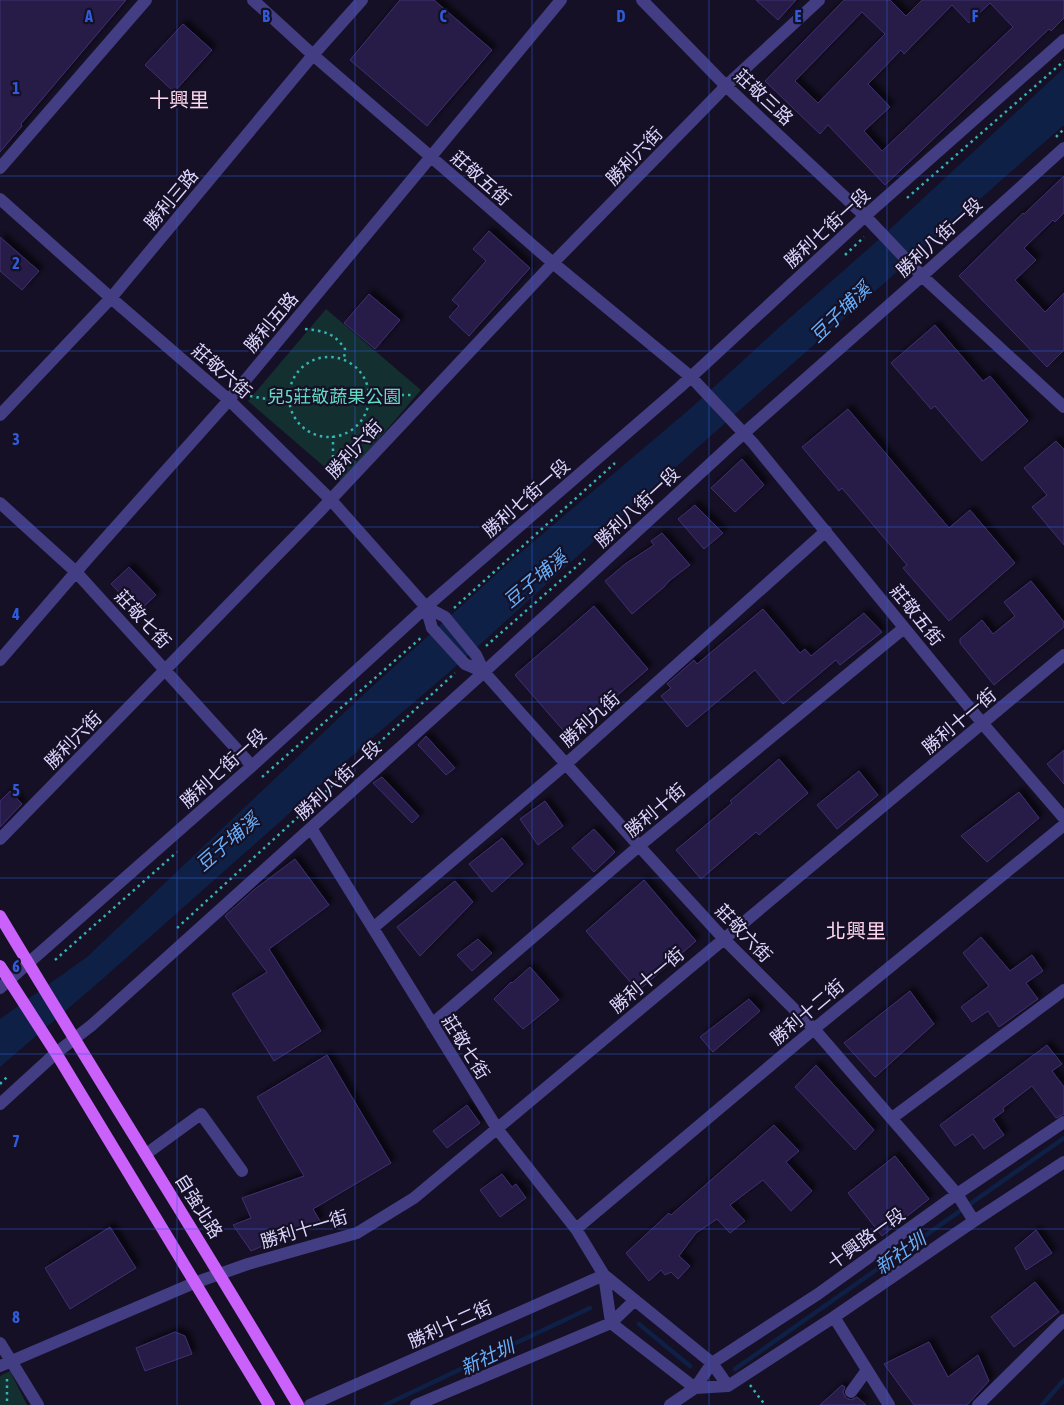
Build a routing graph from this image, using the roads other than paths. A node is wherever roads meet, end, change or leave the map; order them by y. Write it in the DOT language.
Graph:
graph roads {
  1 [pos="146,0"];
  2 [pos="252,0"];
  3 [pos="362,0"];
  4 [pos="561,0"];
  5 [pos="642,0"];
  6 [pos="819,0"];
  7 [pos="1064,40"];
  8 [pos="313,55"];
  9 [pos="726,86"];
  10 [pos="1064,148"];
  11 [pos="430,156"];
  12 [pos="0,168"];
  13 [pos="0,199"];
  14 [pos="865,216"];
  15 [pos="553,263"];
  16 [pos="922,276"];
  17 [pos="111,298"];
  18 [pos="691,377"];
  19 [pos="229,400"];
  20 [pos="1064,408"];
  21 [pos="0,415"];
  22 [pos="744,433"];
  23 [pos="331,500"];
  24 [pos="0,503"];
  25 [pos="826,531"];
  26 [pos="76,572"];
  27 [pos="426,607"];
  28 [pos="904,628"];
  29 [pos="1064,656"];
  30 [pos="0,660"];
  31 [pos="166,670"];
  32 [pos="484,672"];
  33 [pos="983,724"];
  34 [pos="566,764"];
  35 [pos="252,766"];
  36 [pos="1064,818"];
  37 [pos="1064,825"];
  38 [pos="311,828"];
  39 [pos="0,839"];
  40 [pos="639,846"];
  41 [pos="0,916"];
  42 [pos="373,928"];
  43 [pos="724,939"];
  44 [pos="0,966"];
  45 [pos="32,969"];
  46 [pos="8,986"];
  47 [pos="1064,990"];
  48 [pos="432,1024"];
  49 [pos="814,1029"];
  50 [pos="74,1039"];
  51 [pos="52,1048"];
  52 [pos="0,1104"];
  53 [pos="892,1118"];
  54 [pos="1064,1122"];
  55 [pos="498,1130"];
  56 [pos="146,1154"];
  57 [pos="1064,1162"];
  58 [pos="242,1171"];
  59 [pos="956,1194"];
  60 [pos="974,1221"];
  61 [pos="576,1229"];
  62 [pos="221,1274"];
  63 [pos="604,1275"];
  64 [pos="194,1284"];
  65 [pos="635,1300"];
  66 [pos="834,1318"];
  67 [pos="1064,1320"];
  68 [pos="611,1323"];
  69 [pos="0,1343"];
  70 [pos="5,1363"];
  71 [pos="712,1364"];
  72 [pos="867,1370"];
  73 [pos="728,1386"];
  74 [pos="695,1388"];
  75 [pos="851,1392"];
  76 [pos="38,1405"];
  77 [pos="269,1405"];
  78 [pos="298,1405"];
  79 [pos="310,1405"];
  80 [pos="416,1405"];
  81 [pos="670,1405"];
  82 [pos="889,1405"];
  83 [pos="978,1405"];
  1 -- 12 [label="street"];
  2 -- 8 [label="street, 莊敬五街"];
  3 -- 8 [label="street, 勝利三路"];
  4 -- 11 [label="street, 勝利五路"];
  5 -- 9 [label="street, 莊敬三路"];
  6 -- 9 [label="street, 勝利六街"];
  7 -- 14 [label="street, 勝利七街一段"];
  8 -- 11 [label="street, 莊敬五街"];
  8 -- 17 [label="street, 勝利三路"];
  9 -- 14 [label="street, 莊敬三路"];
  9 -- 15 [label="street, 勝利六街"];
  10 -- 16 [label="street, 勝利八街一段"];
  11 -- 15 [label="street, 莊敬五街"];
  11 -- 19 [label="street, 勝利五路"];
  13 -- 17 [label="street, 莊敬六街"];
  14 -- 16 [label="street, 莊敬三路"];
  14 -- 18 [label="street, 勝利七街一段"];
  15 -- 18 [label="street, 莊敬五街"];
  15 -- 23 [label="street, 勝利六街"];
  16 -- 20 [label="street"];
  16 -- 22 [label="street, 勝利八街一段"];
  17 -- 19 [label="street, 莊敬六街"];
  17 -- 21 [label="street, 勝利三路"];
  18 -- 22 [label="street, 莊敬五街"];
  18 -- 27 [label="street, 勝利七街一段"];
  19 -- 23 [label="street, 莊敬六街"];
  19 -- 26 [label="street, 勝利五路"];
  22 -- 25 [label="street, 莊敬五街"];
  22 -- 32 [label="street, 勝利八街一段"];
  23 -- 27 [label="street, 莊敬六街"];
  23 -- 31 [label="street, 勝利六街"];
  24 -- 26 [label="street, 莊敬七街"];
  25 -- 28 [label="street, 莊敬五街"];
  25 -- 34 [label="street, 勝利九街"];
  26 -- 30 [label="street, 勝利五路"];
  26 -- 31 [label="street, 莊敬七街"];
  27 -- 32 [label="street"];
  27 -- 32 [label="street"];
  27 -- 35 [label="street, 勝利七街一段"];
  28 -- 33 [label="street, 莊敬五街"];
  28 -- 40 [label="street, 勝利十街"];
  29 -- 33 [label="street, 勝利十一街"];
  31 -- 35 [label="street, 莊敬七街"];
  31 -- 39 [label="street, 勝利六街"];
  32 -- 34 [label="street, 莊敬六街"];
  32 -- 38 [label="street, 勝利八街一段"];
  33 -- 36 [label="street, 莊敬五街"];
  33 -- 43 [label="street, 勝利十一街"];
  34 -- 40 [label="street, 莊敬六街"];
  34 -- 42 [label="street, 勝利九街"];
  35 -- 45 [label="street, 勝利七街一段"];
  37 -- 49 [label="street, 勝利十二街"];
  38 -- 42 [label="street, 莊敬七街"];
  38 -- 50 [label="street, 勝利八街一段"];
  40 -- 43 [label="street, 莊敬六街"];
  40 -- 48 [label="street, 勝利十街"];
  41 -- 45 [label="main road"];
  42 -- 48 [label="street, 莊敬七街"];
  43 -- 49 [label="street, 莊敬六街"];
  43 -- 55 [label="street, 勝利十一街"];
  44 -- 46 [label="main road"];
  45 -- 46 [label="street, 勝利七街一段"];
  45 -- 50 [label="main road, 自強北路"];
  46 -- 51 [label="main road"];
  47 -- 53 [label="street"];
  48 -- 55 [label="street, 莊敬七街"];
  49 -- 53 [label="street, 莊敬六街"];
  49 -- 61 [label="street, 勝利十二街"];
  50 -- 51 [label="street, 勝利八街一段"];
  50 -- 56 [label="main road, 自強北路"];
  51 -- 52 [label="street, 勝利八街一段"];
  51 -- 64 [label="main road"];
  53 -- 59 [label="street, 莊敬六街"];
  54 -- 59 [label="street, 十興路一段"];
  55 -- 61 [label="street, 莊敬七街"];
  55 -- 62 [label="street, 勝利十一街"];
  56 -- 58 [label="street"];
  56 -- 62 [label="main road, 自強北路"];
  57 -- 60 [label="street"];
  59 -- 60 [label="street, 莊敬六街"];
  59 -- 71 [label="street, 十興路一段"];
  60 -- 66 [label="street"];
  61 -- 63 [label="street, 莊敬七街"];
  62 -- 64 [label="street, 勝利十一街"];
  62 -- 78 [label="main road, 自強北路"];
  63 -- 65 [label="street, 莊敬七街"];
  63 -- 68 [label="street, 莊敬七街"];
  63 -- 79 [label="street, 勝利十二街"];
  64 -- 70 [label="street, 勝利十一街"];
  64 -- 77 [label="main road"];
  65 -- 68 [label="street"];
  65 -- 71 [label="street, 莊敬七街"];
  66 -- 72 [label="street"];
  66 -- 73 [label="street"];
  67 -- 83 [label="street"];
  68 -- 74 [label="street"];
  68 -- 80 [label="street"];
  69 -- 70 [label="street"];
  70 -- 76 [label="street"];
  71 -- 73 [label="street, 莊敬七街"];
  71 -- 74 [label="street, 十興路一段"];
  72 -- 75 [label="street"];
  72 -- 82 [label="street"];
  73 -- 74 [label="street"];
  74 -- 81 [label="street, 十興路一段"];
}
